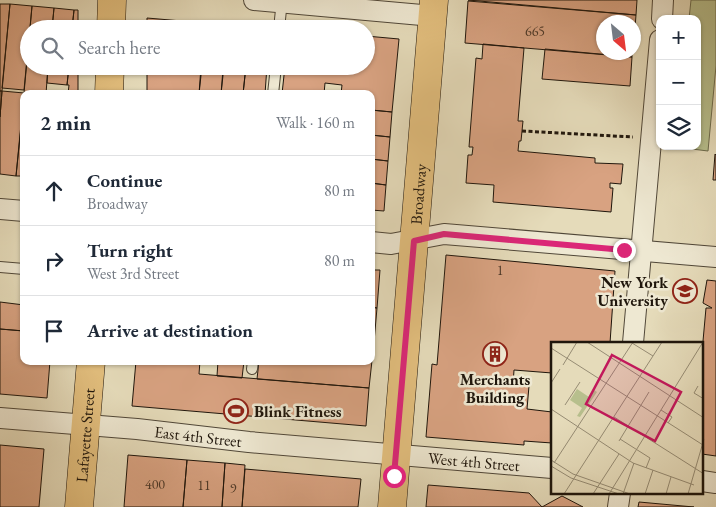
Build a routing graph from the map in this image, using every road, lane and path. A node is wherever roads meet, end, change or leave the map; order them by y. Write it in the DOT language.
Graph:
graph roads {
  1 [pos="112,0"];
  2 [pos="254,0"];
  3 [pos="663,0"];
  4 [pos="282,1"];
  5 [pos="434,8"];
  6 [pos="662,15"];
  7 [pos="111,20"];
  8 [pos="280,20"];
  9 [pos="658,60"];
  10 [pos="110,75"];
  11 [pos="275,75"];
  12 [pos="109,90"];
  13 [pos="273,90"];
  14 [pos="522,131"];
  15 [pos="634,137"];
  16 [pos="0,209"];
  17 [pos="20,212"];
  18 [pos="414,241"];
  19 [pos="375,242"];
  20 [pos="642,251"];
  21 [pos="716,257"];
  22 [pos="0,267"];
  23 [pos="20,269"];
  24 [pos="633,342"];
  25 [pos="91,365"];
  26 [pos="0,418"];
  27 [pos="85,425"];
  28 [pos="396,455"];
  29 [pos="551,468"];
  30 [pos="620,494"];
  31 [pos="78,507"];
  32 [pos="392,507"];
  33 [pos="618,507"];
  1 -- 7 [label="main road"];
  2 -- 4 [label="street"];
  3 -- 6 [label="street"];
  4 -- 5 [label="street"];
  4 -- 8 [label="lane"];
  5 -- 18 [label="main road, Broadway"];
  9 -- 20 [label="street"];
  10 -- 12 [label="main road"];
  11 -- 13 [label="lane"];
  14 -- 15 [label="path"];
  16 -- 17 [label="street"];
  18 -- 19 [label="street"];
  18 -- 20 [label="street"];
  18 -- 28 [label="main road, Broadway"];
  20 -- 21 [label="street"];
  20 -- 24 [label="street"];
  22 -- 23 [label="lane"];
  25 -- 27 [label="main road, Lafayette Street"];
  26 -- 27 [label="street, East 4th Street"];
  27 -- 28 [label="street, East 4th Street"];
  27 -- 31 [label="main road, Lafayette Street"];
  28 -- 29 [label="street, West 4th Street"];
  28 -- 32 [label="main road, Broadway"];
  30 -- 33 [label="street"];
}
